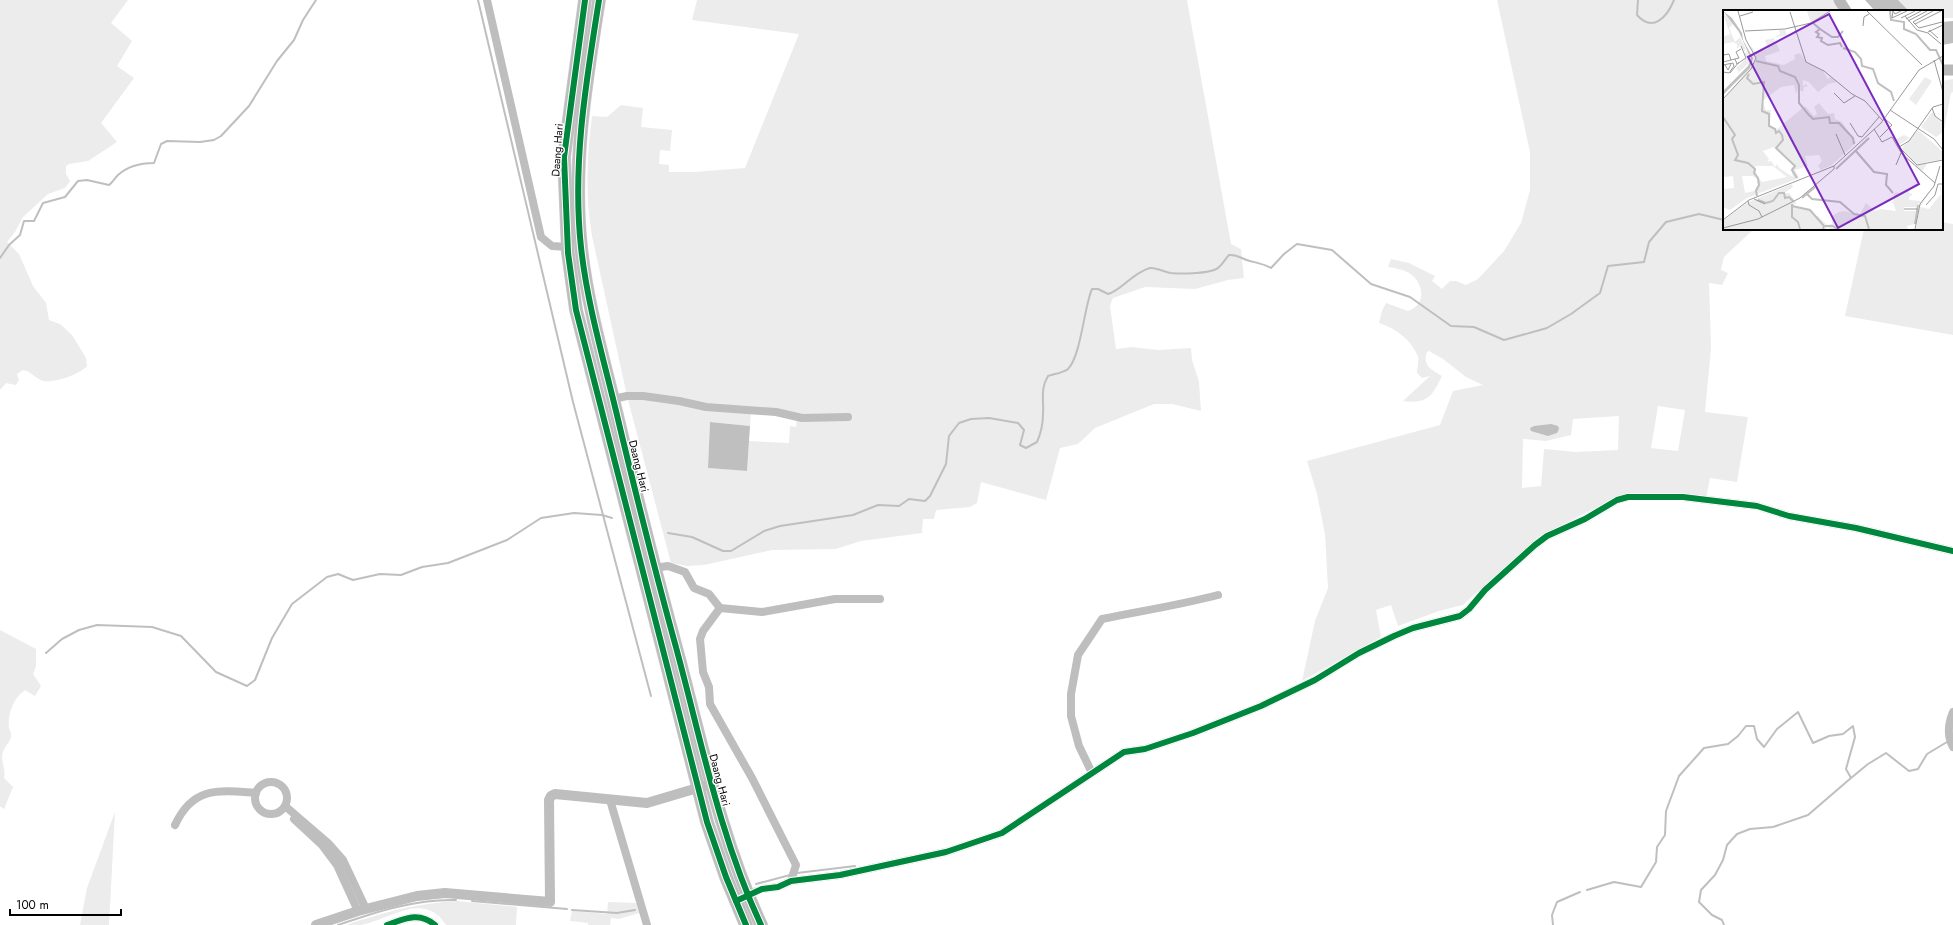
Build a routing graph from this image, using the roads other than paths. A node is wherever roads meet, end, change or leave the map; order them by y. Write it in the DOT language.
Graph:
graph roads {
  1 [pos="487,0"];
  2 [pos="584,0"];
  3 [pos="599,0"];
  4 [pos="1838,0"];
  5 [pos="1845,10"];
  6 [pos="567,247"];
  7 [pos="613,398"];
  8 [pos="848,417"];
  9 [pos="1953,551"];
  10 [pos="654,568"];
  11 [pos="1218,595"];
  12 [pos="880,599"];
  13 [pos="720,608"];
  14 [pos="1953,712"];
  15 [pos="1953,747"];
  16 [pos="1092,773"];
  17 [pos="711,784"];
  18 [pos="698,788"];
  19 [pos="256,793"];
  20 [pos="610,800"];
  21 [pos="284,808"];
  22 [pos="175,825"];
  23 [pos="791,881"];
  24 [pos="748,895"];
  25 [pos="736,901"];
  26 [pos="362,910"];
  27 [pos="316,925"];
  28 [pos="387,925"];
  29 [pos="435,925"];
  30 [pos="647,925"];
  31 [pos="746,925"];
  32 [pos="761,925"];
  1 -- 6 [label="street"];
  2 -- 6 [label="main road, Daang Hari"];
  3 -- 7 [label="main road, Daang Hari"];
  4 -- 5 [label="main road"];
  6 -- 18 [label="main road, Daang Hari"];
  7 -- 8 [label="street"];
  7 -- 10 [label="main road, Daang Hari"];
  9 -- 16 [label="street"];
  10 -- 13 [label="street"];
  10 -- 17 [label="main road, Daang Hari"];
  11 -- 16 [label="street"];
  12 -- 13 [label="street"];
  13 -- 23 [label="street"];
  14 -- 15 [label="street"];
  16 -- 23 [label="street"];
  17 -- 18 [label="street"];
  17 -- 24 [label="main road, Daang Hari"];
  18 -- 20 [label="street"];
  18 -- 25 [label="main road, Daang Hari"];
  19 -- 21 [label="street"];
  19 -- 21 [label="street"];
  19 -- 22 [label="street"];
  20 -- 26 [label="street"];
  20 -- 30 [label="street"];
  21 -- 26 [label="street"];
  23 -- 24 [label="street"];
  24 -- 25 [label="street"];
  24 -- 32 [label="main road, Daang Hari"];
  25 -- 31 [label="main road, Daang Hari"];
  26 -- 27 [label="street"];
  28 -- 29 [label="street"];
}
